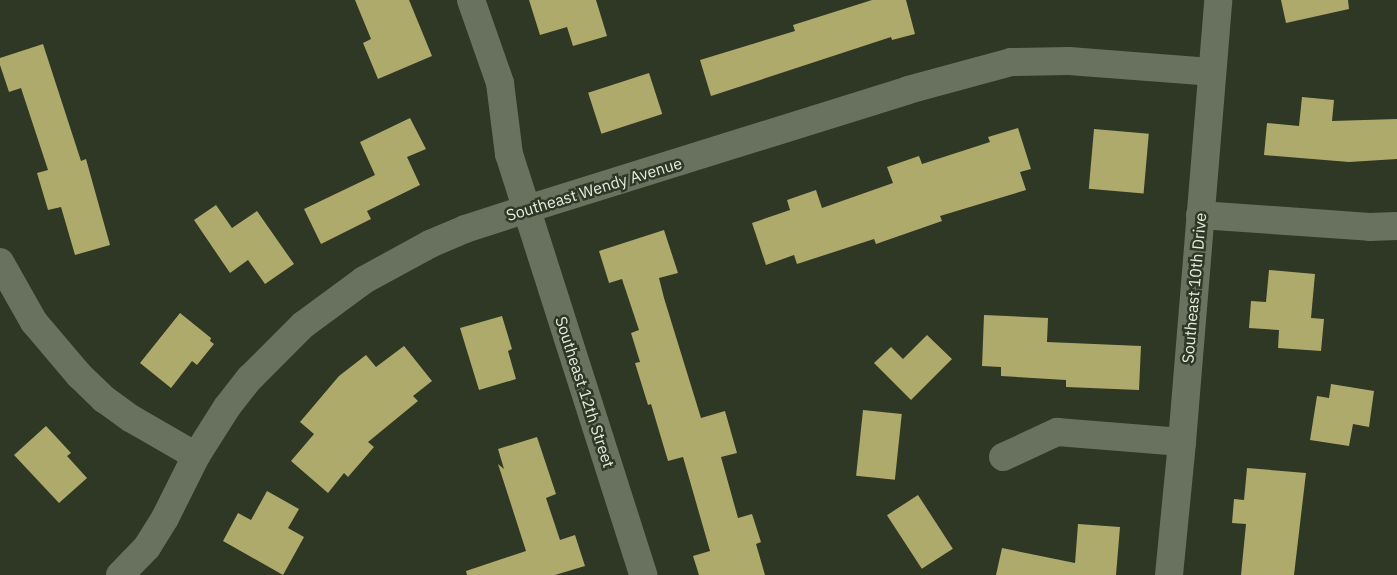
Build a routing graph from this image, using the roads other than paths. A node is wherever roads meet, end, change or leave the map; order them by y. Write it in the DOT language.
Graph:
graph roads {
  1 [pos="471,0"];
  2 [pos="1218,0"];
  3 [pos="1211,72"];
  4 [pos="527,209"];
  5 [pos="1200,214"];
  6 [pos="1397,226"];
  7 [pos="0,262"];
  8 [pos="1182,442"];
  9 [pos="196,456"];
  10 [pos="1003,457"];
  11 [pos="120,575"];
  12 [pos="643,575"];
  13 [pos="1169,575"];
  1 -- 4 [label="street, Southeast 12th Street"];
  2 -- 3 [label="street, Southeast 10th Drive"];
  3 -- 4 [label="street, Southeast Wendy Avenue"];
  3 -- 5 [label="street, Southeast 10th Drive"];
  4 -- 9 [label="street, Southeast Wendy Avenue"];
  4 -- 12 [label="street, Southeast 12th Street"];
  5 -- 6 [label="street"];
  5 -- 8 [label="street, Southeast 10th Drive"];
  7 -- 9 [label="street"];
  8 -- 10 [label="street"];
  8 -- 13 [label="street, Southeast 10th Drive"];
  9 -- 11 [label="street, Southeast Wendy Avenue"];
}
